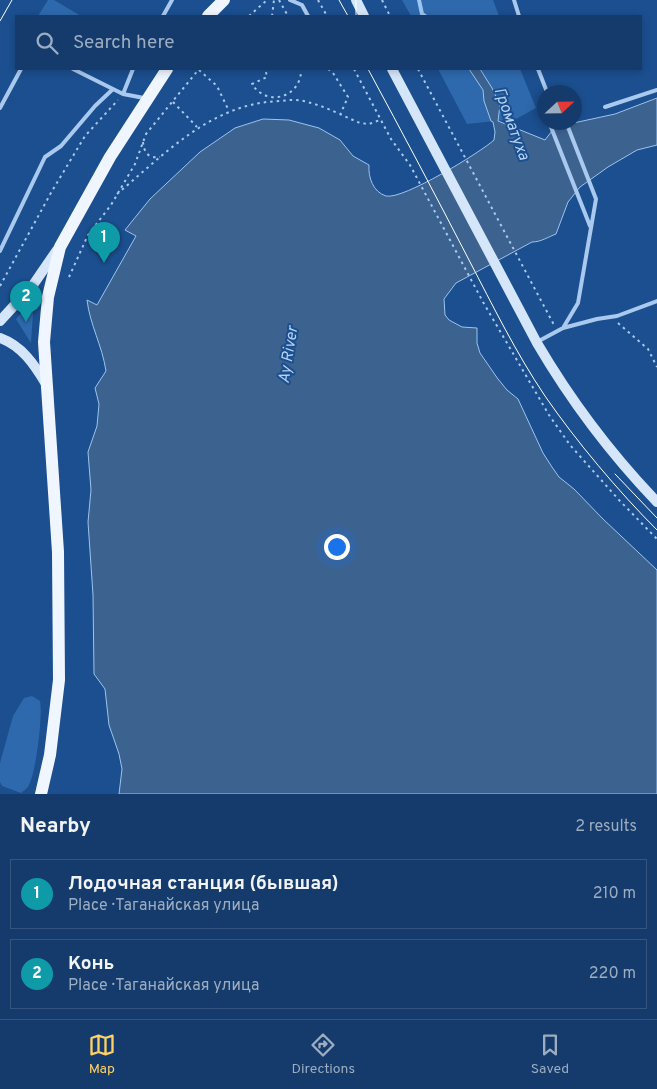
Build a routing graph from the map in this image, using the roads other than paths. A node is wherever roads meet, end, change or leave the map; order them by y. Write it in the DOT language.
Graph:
graph roads {
  1 [pos="172,0"];
  2 [pos="224,0"];
  3 [pos="290,0"];
  4 [pos="304,0"];
  5 [pos="356,0"];
  6 [pos="514,0"];
  7 [pos="302,4"];
  8 [pos="164,15"];
  9 [pos="209,15"];
  10 [pos="308,15"];
  11 [pos="364,15"];
  12 [pos="519,15"];
  13 [pos="20,70"];
  14 [pos="75,70"];
  15 [pos="133,70"];
  16 [pos="165,70"];
  17 [pos="393,70"];
  18 [pos="538,70"];
  19 [pos="544,85"];
  20 [pos="112,90"];
  21 [pos="657,90"];
  22 [pos="123,94"];
  23 [pos="146,99"];
  24 [pos="605,107"];
  25 [pos="0,108"];
  26 [pos="552,130"];
  27 [pos="569,130"];
  28 [pos="590,226"];
  29 [pos="60,247"];
  30 [pos="0,251"];
  31 [pos="657,301"];
  32 [pos="0,321"];
  33 [pos="562,328"];
  34 [pos="0,338"];
  35 [pos="537,343"];
  36 [pos="47,387"];
  37 [pos="657,502"];
  38 [pos="41,794"];
  1 -- 8 [label="lane"];
  2 -- 9 [label="main road"];
  3 -- 7 [label="lane"];
  4 -- 7 [label="lane"];
  5 -- 11 [label="main road"];
  6 -- 12 [label="lane"];
  7 -- 10 [label="lane"];
  13 -- 25 [label="lane"];
  14 -- 20 [label="lane"];
  15 -- 22 [label="lane"];
  16 -- 23 [label="main road"];
  17 -- 35 [label="main road"];
  18 -- 19 [label="lane"];
  20 -- 22 [label="lane"];
  20 -- 30 [label="lane"];
  21 -- 24 [label="lane"];
  22 -- 23 [label="lane"];
  23 -- 29 [label="main road"];
  26 -- 28 [label="lane"];
  27 -- 28 [label="lane"];
  28 -- 33 [label="lane"];
  29 -- 32 [label="main road"];
  29 -- 36 [label="main road"];
  31 -- 33 [label="lane"];
  33 -- 35 [label="lane"];
  34 -- 36 [label="main road"];
  35 -- 37 [label="main road"];
  36 -- 38 [label="main road"];
}
